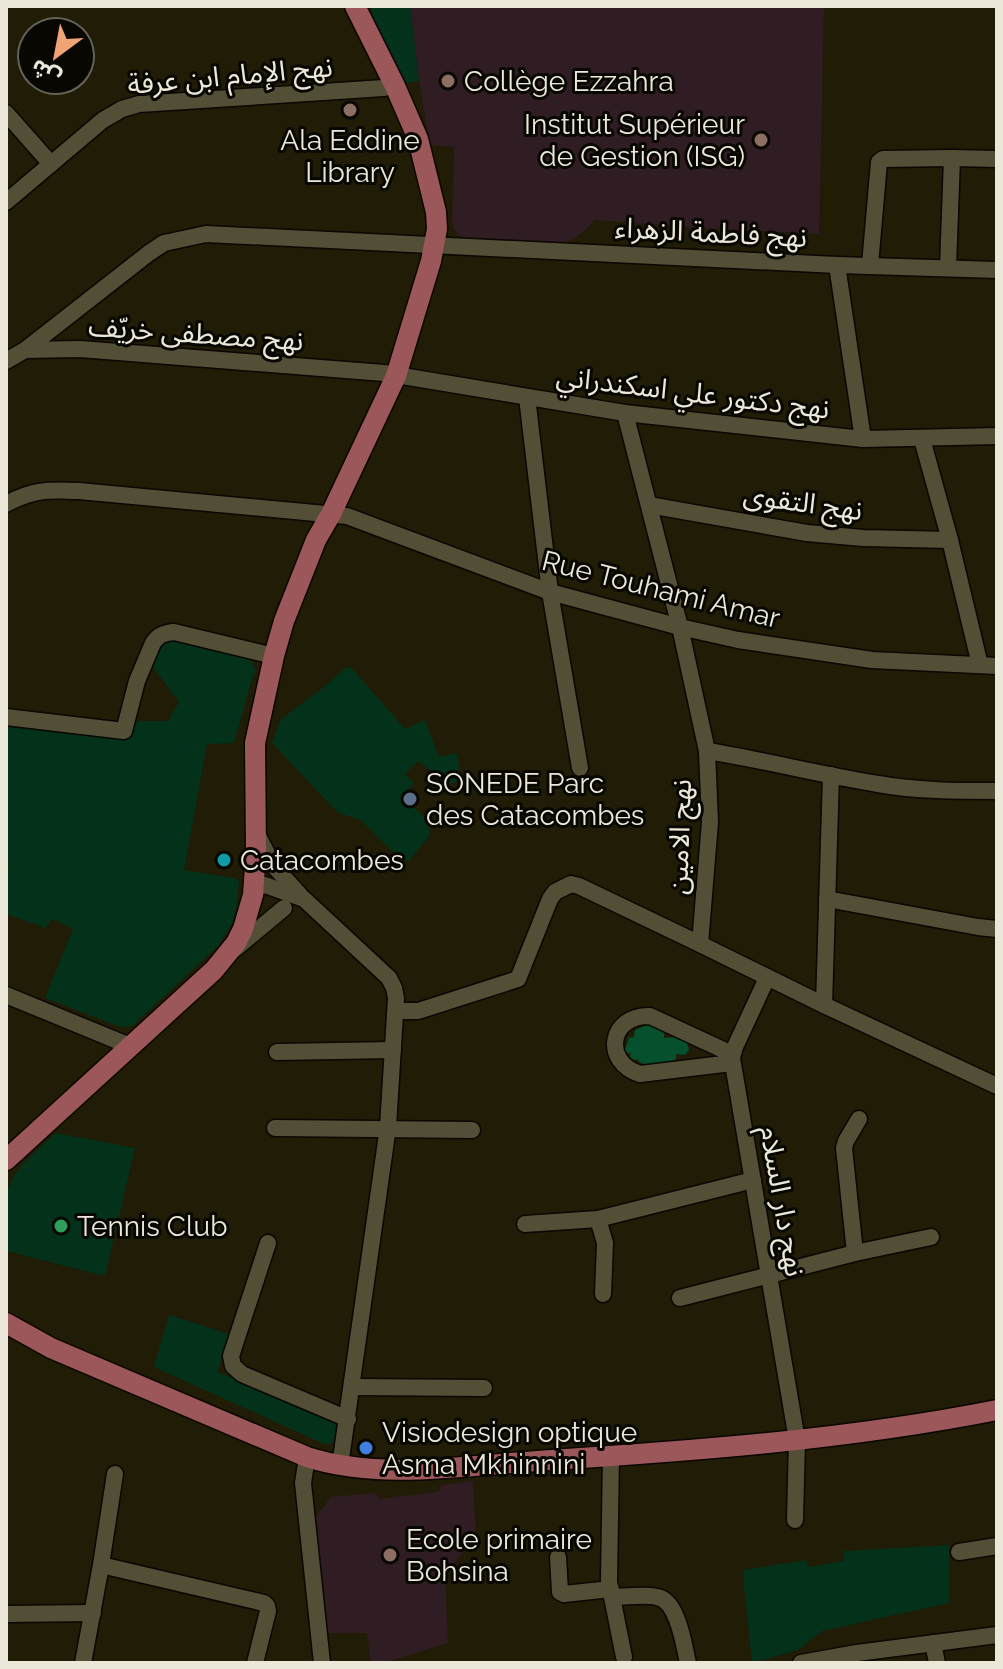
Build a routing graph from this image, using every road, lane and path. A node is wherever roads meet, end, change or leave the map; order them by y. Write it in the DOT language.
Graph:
graph roads {
  1 [pos="342,6"];
  2 [pos="355,6"];
  3 [pos="390,87"];
  4 [pos="6,113"];
  5 [pos="952,158"];
  6 [pos="997,159"];
  7 [pos="51,164"];
  8 [pos="6,202"];
  9 [pos="428,244"];
  10 [pos="837,265"];
  11 [pos="870,265"];
  12 [pos="948,267"];
  13 [pos="997,270"];
  14 [pos="25,350"];
  15 [pos="6,361"];
  16 [pos="390,375"];
  17 [pos="527,397"];
  18 [pos="625,413"];
  19 [pos="997,436"];
  20 [pos="863,439"];
  21 [pos="922,439"];
  22 [pos="6,504"];
  23 [pos="649,505"];
  24 [pos="327,514"];
  25 [pos="950,540"];
  26 [pos="550,592"];
  27 [pos="680,627"];
  28 [pos="274,656"];
  29 [pos="980,665"];
  30 [pos="997,666"];
  31 [pos="6,717"];
  32 [pos="707,751"];
  33 [pos="580,768"];
  34 [pos="831,775"];
  35 [pos="997,791"];
  36 [pos="256,832"];
  37 [pos="254,892"];
  38 [pos="827,899"];
  39 [pos="306,902"];
  40 [pos="284,908"];
  41 [pos="997,929"];
  42 [pos="700,944"];
  43 [pos="226,957"];
  44 [pos="767,978"];
  45 [pos="6,995"];
  46 [pos="824,1005"];
  47 [pos="396,1011"];
  48 [pos="130,1046"];
  49 [pos="393,1050"];
  50 [pos="277,1052"];
  51 [pos="732,1058"];
  52 [pos="997,1086"];
  53 [pos="859,1119"];
  54 [pos="388,1127"];
  55 [pos="275,1128"];
  56 [pos="472,1130"];
  57 [pos="6,1160"];
  58 [pos="753,1180"];
  59 [pos="598,1219"];
  60 [pos="525,1224"];
  61 [pos="931,1237"];
  62 [pos="268,1243"];
  63 [pos="855,1253"];
  64 [pos="770,1275"];
  65 [pos="603,1294"];
  66 [pos="680,1298"];
  67 [pos="6,1323"];
  68 [pos="6,1336"];
  69 [pos="51,1348"];
  70 [pos="352,1387"];
  71 [pos="484,1388"];
  72 [pos="997,1410"];
  73 [pos="348,1419"];
  74 [pos="797,1440"];
  75 [pos="611,1456"];
  76 [pos="307,1457"];
  77 [pos="340,1466"];
  78 [pos="115,1474"];
  79 [pos="795,1520"];
  80 [pos="997,1546"];
  81 [pos="959,1552"];
  82 [pos="558,1557"];
  83 [pos="101,1565"];
  84 [pos="612,1593"];
  85 [pos="93,1613"];
  86 [pos="6,1614"];
  87 [pos="997,1635"];
  88 [pos="933,1643"];
  89 [pos="624,1657"];
  90 [pos="83,1663"];
  91 [pos="255,1663"];
  92 [pos="322,1663"];
  93 [pos="688,1663"];
  94 [pos="801,1663"];
  95 [pos="937,1663"];
  1 -- 3 [label="main road"];
  2 -- 3 [label="main road"];
  3 -- 7 [label="street, نهج الإمام ابن عرفة"];
  3 -- 9 [label="main road"];
  4 -- 7 [label="street"];
  5 -- 6 [label="street"];
  5 -- 11 [label="street"];
  5 -- 12 [label="street"];
  7 -- 8 [label="street, نهج الإمام ابن عرفة"];
  9 -- 10 [label="street, نهج فاطمة الزهراء"];
  9 -- 14 [label="street, نهج فاطمة الزهراء"];
  9 -- 16 [label="main road"];
  10 -- 11 [label="street, نهج فاطمة الزهراء"];
  10 -- 20 [label="street"];
  11 -- 12 [label="street, نهج فاطمة الزهراء"];
  12 -- 13 [label="street, نهج فاطمة الزهراء"];
  14 -- 15 [label="street, نهج مصطفى خريّف"];
  14 -- 16 [label="street, نهج مصطفى خريّف"];
  16 -- 17 [label="street, نهج دكتور علي اسكندراني"];
  16 -- 24 [label="main road"];
  17 -- 18 [label="street, نهج دكتور علي اسكندراني"];
  17 -- 26 [label="street"];
  18 -- 20 [label="street, نهج دكتور علي اسكندراني"];
  18 -- 23 [label="street, نهج الامين"];
  19 -- 21 [label="street, نهج دكتور علي اسكندراني"];
  20 -- 21 [label="street, نهج دكتور علي اسكندراني"];
  21 -- 25 [label="street"];
  22 -- 24 [label="street, Rue Touhami Amar"];
  23 -- 25 [label="street, نهج التقوى"];
  23 -- 27 [label="street, نهج الامين"];
  24 -- 26 [label="street, Rue Touhami Amar"];
  24 -- 28 [label="main road"];
  25 -- 29 [label="street"];
  26 -- 27 [label="street, Rue Touhami Amar"];
  26 -- 33 [label="street"];
  27 -- 29 [label="street, Rue Touhami Amar"];
  27 -- 32 [label="street, نهج الامين"];
  28 -- 31 [label="street"];
  28 -- 36 [label="main road"];
  29 -- 30 [label="street, Rue Touhami Amar"];
  32 -- 34 [label="street"];
  32 -- 42 [label="street, نهج الامين"];
  34 -- 35 [label="street"];
  34 -- 38 [label="street"];
  36 -- 37 [label="main road"];
  36 -- 39 [label="street"];
  37 -- 39 [label="street"];
  37 -- 40 [label="street"];
  37 -- 43 [label="main road"];
  38 -- 41 [label="street"];
  38 -- 46 [label="street"];
  39 -- 40 [label="street"];
  39 -- 47 [label="street"];
  40 -- 43 [label="street"];
  42 -- 44 [label="street"];
  42 -- 47 [label="street"];
  43 -- 48 [label="main road"];
  44 -- 46 [label="street"];
  44 -- 51 [label="street"];
  45 -- 48 [label="street"];
  46 -- 52 [label="street"];
  47 -- 49 [label="street"];
  48 -- 57 [label="main road"];
  49 -- 50 [label="street"];
  49 -- 54 [label="street"];
  51 -- 51 [label="street"];
  51 -- 58 [label="street, نهج دار السلام"];
  53 -- 63 [label="street"];
  54 -- 55 [label="street"];
  54 -- 56 [label="street"];
  54 -- 70 [label="street"];
  58 -- 59 [label="street"];
  58 -- 64 [label="street, نهج دار السلام"];
  59 -- 60 [label="street"];
  59 -- 65 [label="street"];
  61 -- 63 [label="street"];
  62 -- 73 [label="street"];
  63 -- 64 [label="street"];
  64 -- 66 [label="street"];
  64 -- 74 [label="street, نهج دار السلام"];
  67 -- 69 [label="main road"];
  68 -- 69 [label="main road"];
  69 -- 76 [label="main road"];
  70 -- 71 [label="street"];
  70 -- 73 [label="street"];
  72 -- 74 [label="main road"];
  73 -- 77 [label="street"];
  74 -- 75 [label="main road"];
  74 -- 79 [label="street, نهج دار السلام"];
  75 -- 77 [label="main road"];
  75 -- 84 [label="street"];
  76 -- 77 [label="main road"];
  76 -- 92 [label="street"];
  78 -- 83 [label="street"];
  80 -- 81 [label="street"];
  82 -- 84 [label="street"];
  83 -- 85 [label="street"];
  83 -- 91 [label="street"];
  84 -- 89 [label="street"];
  84 -- 93 [label="street"];
  85 -- 86 [label="street"];
  85 -- 90 [label="street"];
  87 -- 88 [label="street"];
  88 -- 94 [label="street"];
  88 -- 95 [label="street"];
}
